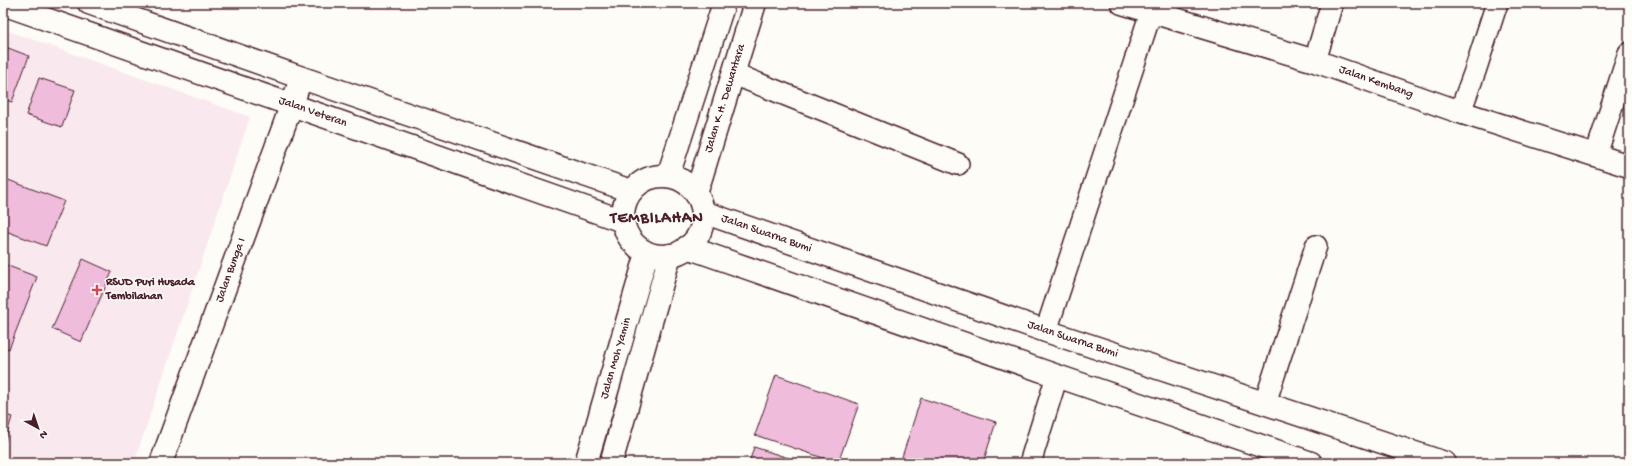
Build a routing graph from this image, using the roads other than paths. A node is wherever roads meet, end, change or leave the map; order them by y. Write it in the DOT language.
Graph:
graph roads {
  1 [pos="89,3"];
  2 [pos="724,3"];
  3 [pos="755,3"];
  4 [pos="1122,3"];
  5 [pos="1332,3"];
  6 [pos="1497,3"];
  7 [pos="3,4"];
  8 [pos="1153,8"];
  9 [pos="1629,53"];
  10 [pos="1315,61"];
  11 [pos="734,74"];
  12 [pos="302,78"];
  13 [pos="292,104"];
  14 [pos="1460,112"];
  15 [pos="1596,155"];
  16 [pos="958,164"];
  17 [pos="1629,166"];
  18 [pos="668,176"];
  19 [pos="631,191"];
  20 [pos="699,203"];
  21 [pos="623,221"];
  22 [pos="1316,246"];
  23 [pos="679,251"];
  24 [pos="647,253"];
  25 [pos="1046,331"];
  26 [pos="1057,376"];
  27 [pos="1266,404"];
  28 [pos="161,463"];
  29 [pos="586,463"];
  30 [pos="611,463"];
  31 [pos="1030,463"];
  32 [pos="1311,463"];
  33 [pos="1445,463"];
  1 -- 12 [label="street"];
  2 -- 18 [label="street"];
  3 -- 11 [label="street, Jalan K.H. Dewantara"];
  4 -- 8 [label="street, Jalan Kembang"];
  5 -- 10 [label="street"];
  6 -- 14 [label="street"];
  7 -- 13 [label="street, Jalan Veteran"];
  8 -- 10 [label="street, Jalan Kembang"];
  8 -- 25 [label="street"];
  9 -- 15 [label="street"];
  10 -- 14 [label="street, Jalan Kembang"];
  11 -- 16 [label="street"];
  11 -- 20 [label="street, Jalan K.H. Dewantara"];
  12 -- 13 [label="street, Jalan Bunga I"];
  12 -- 19 [label="street"];
  13 -- 21 [label="street, Jalan Veteran"];
  13 -- 28 [label="street, Jalan Bunga I"];
  14 -- 15 [label="street, Jalan Kembang"];
  15 -- 17 [label="street, Jalan Kembang"];
  18 -- 19 [label="street"];
  18 -- 20 [label="street"];
  19 -- 21 [label="street"];
  20 -- 23 [label="street"];
  20 -- 25 [label="street, Jalan Swarna Bumi"];
  21 -- 24 [label="street"];
  22 -- 27 [label="street"];
  23 -- 24 [label="street"];
  23 -- 26 [label="street"];
  23 -- 30 [label="street, Jalan Moh Yamin"];
  24 -- 29 [label="street, Jalan Moh Yamin"];
  25 -- 27 [label="street, Jalan Swarna Bumi"];
  26 -- 31 [label="street"];
  26 -- 32 [label="street"];
  27 -- 33 [label="street, Jalan Swarna Bumi"];
}
